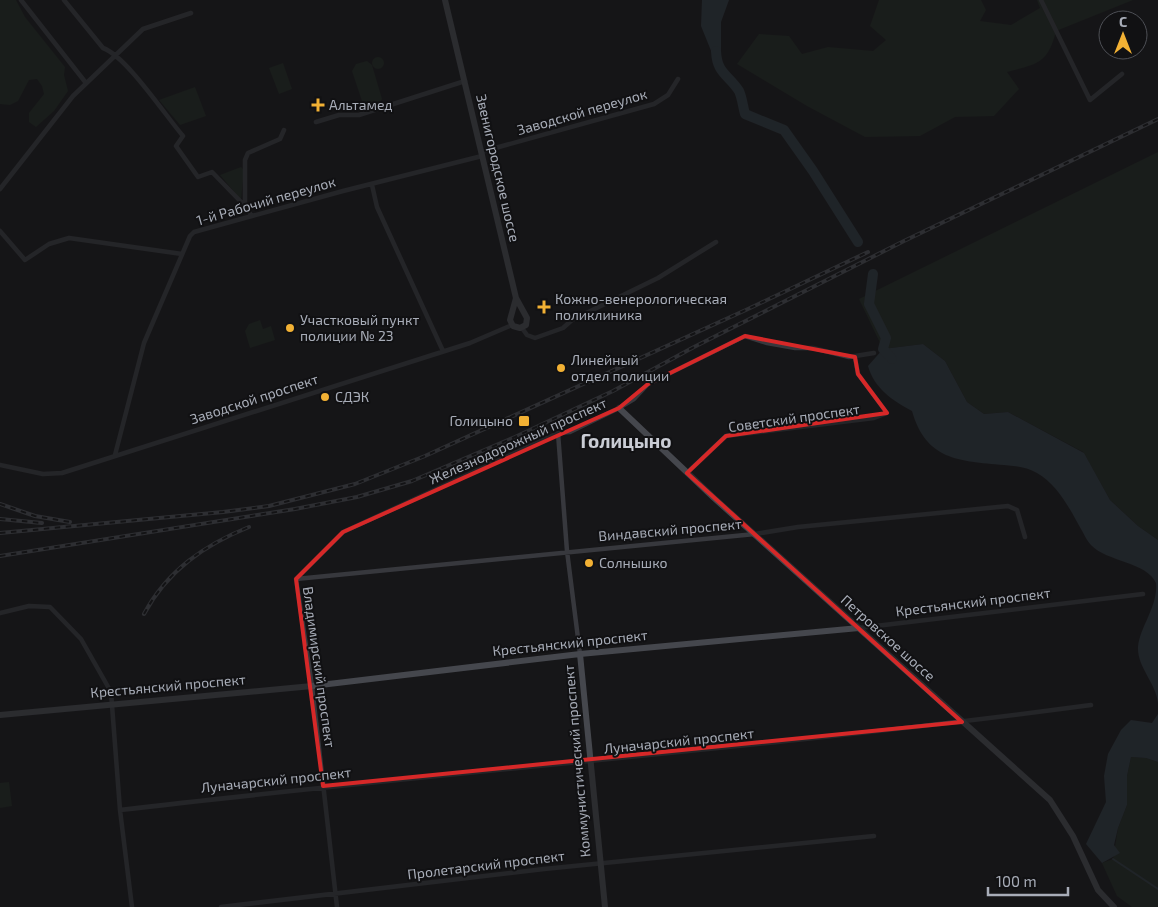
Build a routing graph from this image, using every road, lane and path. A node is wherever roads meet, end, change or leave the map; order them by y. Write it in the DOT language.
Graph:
graph roads {
  1 [pos="21,0"];
  2 [pos="64,0"];
  3 [pos="445,0"];
  4 [pos="1042,0"];
  5 [pos="191,13"];
  6 [pos="115,55"];
  7 [pos="1122,74"];
  8 [pos="678,79"];
  9 [pos="465,81"];
  10 [pos="86,83"];
  11 [pos="316,122"];
  12 [pos="284,130"];
  13 [pos="482,154"];
  14 [pos="372,185"];
  15 [pos="0,190"];
  16 [pos="245,206"];
  17 [pos="251,215"];
  18 [pos="0,231"];
  19 [pos="716,242"];
  20 [pos="182,254"];
  21 [pos="516,298"];
  22 [pos="512,314"];
  23 [pos="525,314"];
  24 [pos="512,325"];
  25 [pos="522,328"];
  26 [pos="443,351"];
  27 [pos="874,353"];
  28 [pos="856,357"];
  29 [pos="619,408"];
  30 [pos="558,433"];
  31 [pos="115,456"];
  32 [pos="0,466"];
  33 [pos="687,473"];
  34 [pos="755,534"];
  35 [pos="1025,537"];
  36 [pos="568,551"];
  37 [pos="296,579"];
  38 [pos="1143,594"];
  39 [pos="0,613"];
  40 [pos="859,628"];
  41 [pos="580,654"];
  42 [pos="312,686"];
  43 [pos="112,704"];
  44 [pos="1090,706"];
  45 [pos="0,715"];
  46 [pos="962,722"];
  47 [pos="589,762"];
  48 [pos="323,786"];
  49 [pos="120,810"];
  50 [pos="874,836"];
  51 [pos="600,863"];
  52 [pos="336,894"];
  53 [pos="132,907"];
  54 [pos="221,907"];
  55 [pos="337,907"];
  56 [pos="605,907"];
  57 [pos="1114,907"];
  1 -- 10 [label="street"];
  2 -- 6 [label="street"];
  3 -- 9 [label="street, Звенигородское шоссе"];
  4 -- 7 [label="street"];
  5 -- 6 [label="street"];
  6 -- 10 [label="street"];
  6 -- 16 [label="street"];
  8 -- 13 [label="street, Заводской переулок"];
  9 -- 11 [label="street"];
  9 -- 13 [label="street, Звенигородское шоссе"];
  10 -- 15 [label="street"];
  12 -- 16 [label="street"];
  13 -- 14 [label="street, 1-й Рабочий переулок"];
  13 -- 21 [label="street, Звенигородское шоссе"];
  14 -- 17 [label="street, 1-й Рабочий переулок"];
  14 -- 26 [label="street"];
  16 -- 17 [label="street"];
  17 -- 20 [label="street, 1-й Рабочий переулок"];
  18 -- 20 [label="street"];
  19 -- 25 [label="street"];
  20 -- 31 [label="street, 1-й Рабочий переулок"];
  21 -- 22 [label="street"];
  21 -- 23 [label="street"];
  22 -- 23 [label="street"];
  22 -- 24 [label="street"];
  23 -- 25 [label="street"];
  24 -- 25 [label="street"];
  24 -- 26 [label="street, Заводской проспект"];
  26 -- 31 [label="street, Заводской проспект"];
  27 -- 28 [label="street, Железнодорожный проспект"];
  28 -- 29 [label="street, Железнодорожный проспект"];
  28 -- 33 [label="street, Советский проспект"];
  29 -- 30 [label="street, Железнодорожный проспект"];
  29 -- 33 [label="street, Петровское шоссе"];
  30 -- 36 [label="street, Коммунистический проспект"];
  30 -- 37 [label="street, Железнодорожный проспект"];
  31 -- 32 [label="street, Заводской проспект"];
  33 -- 34 [label="street, Петровское шоссе"];
  34 -- 35 [label="street, Виндавский проспект"];
  34 -- 36 [label="street, Виндавский проспект"];
  34 -- 40 [label="street, Петровское шоссе"];
  36 -- 37 [label="street, Виндавский проспект"];
  36 -- 41 [label="street, Коммунистический проспект"];
  37 -- 42 [label="street, Владимирский проспект"];
  38 -- 40 [label="street, Крестьянский проспект"];
  39 -- 43 [label="street"];
  40 -- 41 [label="street, Крестьянский проспект"];
  40 -- 46 [label="street, Петровское шоссе"];
  41 -- 42 [label="street, Крестьянский проспект"];
  41 -- 47 [label="street, Коммунистический проспект"];
  42 -- 43 [label="street, Крестьянский проспект"];
  42 -- 48 [label="street, Владимирский проспект"];
  43 -- 45 [label="street, Крестьянский проспект"];
  43 -- 49 [label="street"];
  44 -- 46 [label="street, Луначарский проспект"];
  46 -- 47 [label="street, Луначарский проспект"];
  46 -- 57 [label="street, Петровское шоссе"];
  47 -- 48 [label="street, Луначарский проспект"];
  47 -- 51 [label="street, Коммунистический проспект"];
  48 -- 49 [label="street, Луначарский проспект"];
  48 -- 52 [label="street, Владимирский проспект"];
  49 -- 53 [label="street"];
  50 -- 51 [label="street, Пролетарский проспект"];
  51 -- 52 [label="street, Пролетарский проспект"];
  51 -- 56 [label="street, Коммунистический проспект"];
  52 -- 54 [label="street, Пролетарский проспект"];
  52 -- 55 [label="street, Владимирский проспект"];
}
